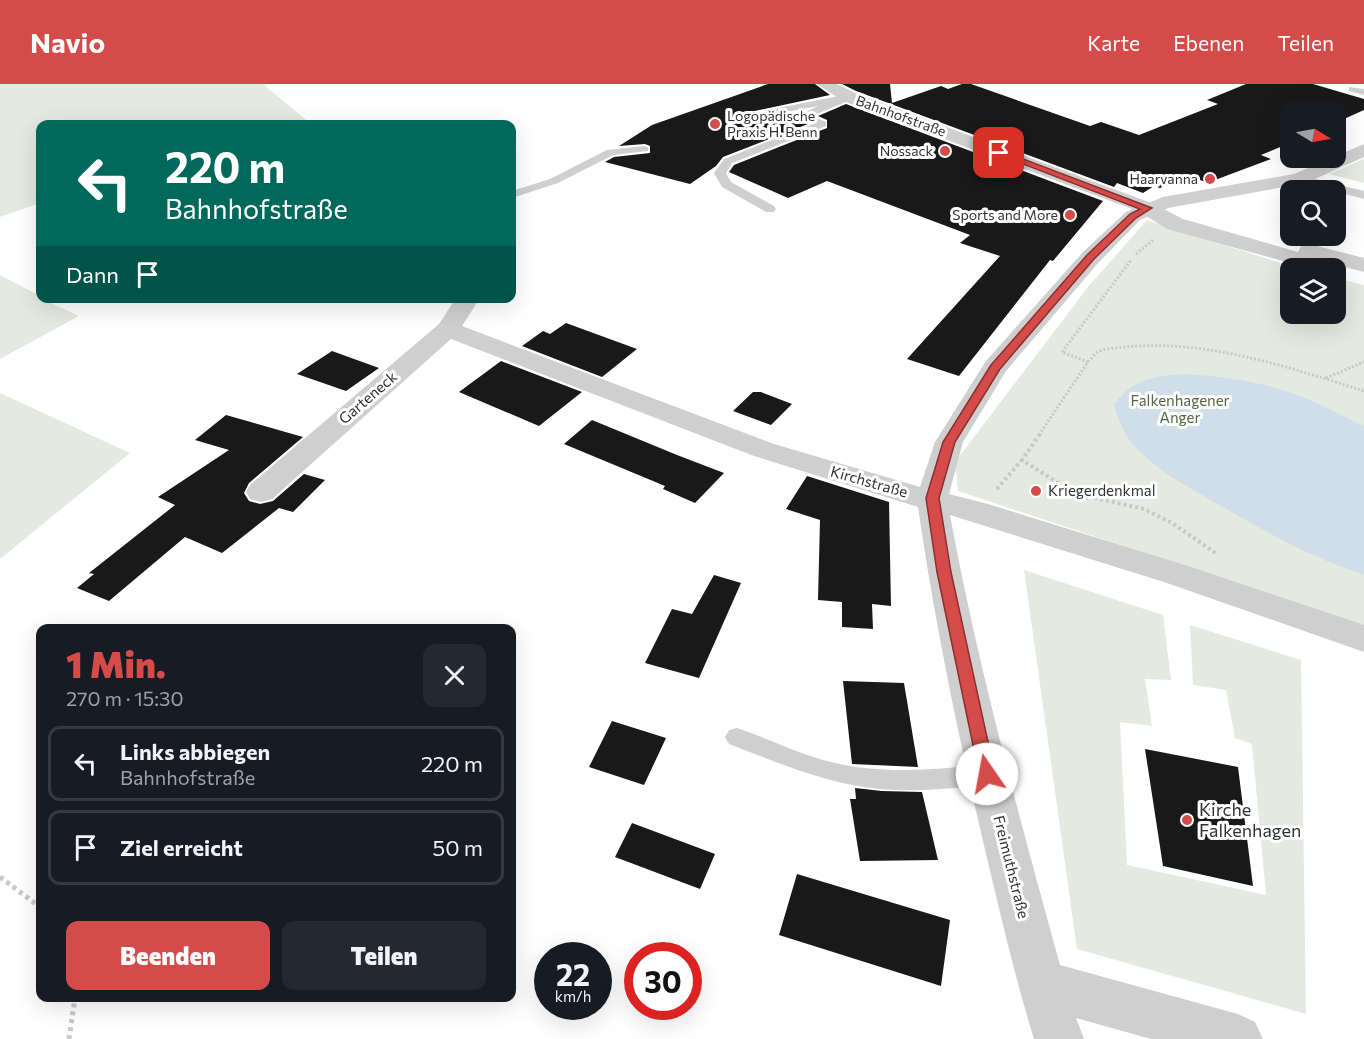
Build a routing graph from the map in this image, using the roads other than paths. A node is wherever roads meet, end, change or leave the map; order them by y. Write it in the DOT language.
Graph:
graph roads {
  1 [pos="825,84"];
  2 [pos="1353,89"];
  3 [pos="1364,92"];
  4 [pos="849,97"];
  5 [pos="742,118"];
  6 [pos="644,149"];
  7 [pos="1364,150"];
  8 [pos="1299,179"];
  9 [pos="516,194"];
  10 [pos="1364,195"];
  11 [pos="770,208"];
  12 [pos="1153,222"];
  13 [pos="1296,258"];
  14 [pos="1364,265"];
  15 [pos="1346,273"];
  16 [pos="1364,277"];
  17 [pos="465,303"];
  18 [pos="448,329"];
  19 [pos="261,492"];
  20 [pos="932,498"];
  21 [pos="1364,639"];
  22 [pos="737,737"];
  23 [pos="987,774"];
  24 [pos="1041,984"];
  25 [pos="1059,1039"];
  26 [pos="1238,1039"];
  1 -- 4 [label="street, Bahnhofstraße"];
  2 -- 3 [label="lane"];
  4 -- 5 [label="lane"];
  4 -- 11 [label="lane"];
  4 -- 12 [label="street, Bahnhofstraße"];
  6 -- 9 [label="lane"];
  7 -- 8 [label="street, Freimuthstraße"];
  8 -- 10 [label="lane"];
  8 -- 12 [label="street, Freimuthstraße"];
  12 -- 13 [label="street, Bahnhofstraße"];
  12 -- 14 [label="street, Bahnhofstraße"];
  12 -- 20 [label="street, Freimuthstraße"];
  15 -- 16 [label="street"];
  17 -- 18 [label="street, Garteneck"];
  18 -- 19 [label="street, Garteneck"];
  18 -- 20 [label="street, Kirchstraße"];
  20 -- 21 [label="street, Kirchstraße"];
  20 -- 23 [label="street, Freimuthstraße"];
  22 -- 23 [label="lane"];
  23 -- 24 [label="street, Freimuthstraße"];
  24 -- 25 [label="street, Freimuthstraße"];
  24 -- 26 [label="street"];
}
